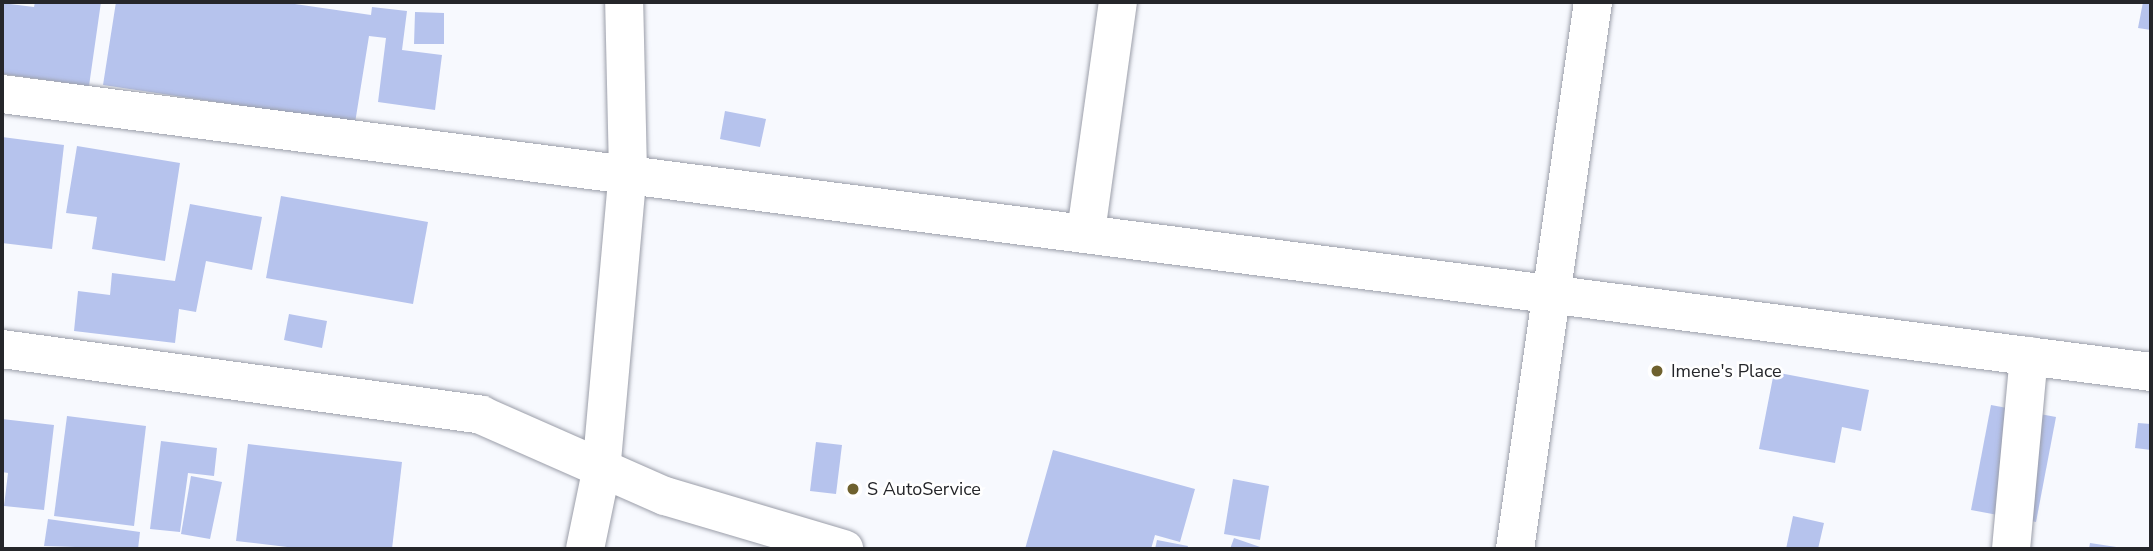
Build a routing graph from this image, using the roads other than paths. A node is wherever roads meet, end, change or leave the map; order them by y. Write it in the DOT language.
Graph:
graph roads {
  1 [pos="624,2"];
  2 [pos="1118,2"];
  3 [pos="1593,2"];
  4 [pos="2,94"];
  5 [pos="628,172"];
  6 [pos="1086,232"];
  7 [pos="1552,293"];
  8 [pos="2,349"];
  9 [pos="2029,356"];
  10 [pos="2151,372"];
  11 [pos="601,472"];
  12 [pos="585,549"];
  13 [pos="844,549"];
  14 [pos="1515,549"];
  15 [pos="2011,549"];
  1 -- 5 [label="street"];
  2 -- 6 [label="street"];
  3 -- 7 [label="street"];
  4 -- 5 [label="street"];
  5 -- 6 [label="street"];
  5 -- 11 [label="street"];
  6 -- 7 [label="street"];
  7 -- 9 [label="street"];
  7 -- 14 [label="street"];
  8 -- 11 [label="street"];
  9 -- 10 [label="street"];
  9 -- 15 [label="street"];
  11 -- 12 [label="street"];
  11 -- 13 [label="street"];
}
